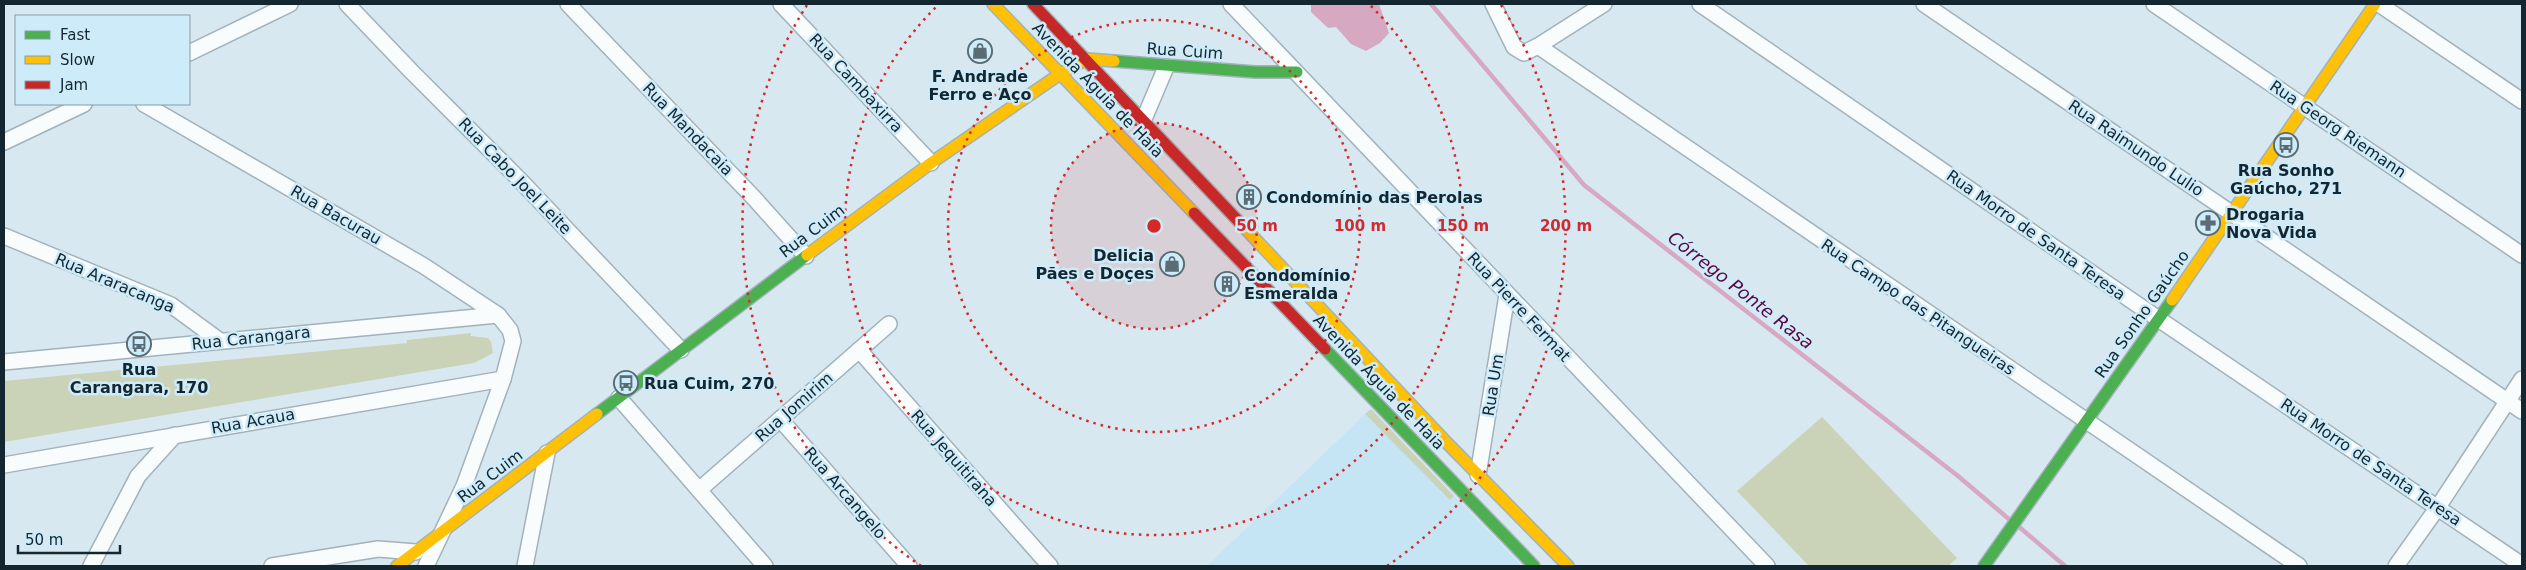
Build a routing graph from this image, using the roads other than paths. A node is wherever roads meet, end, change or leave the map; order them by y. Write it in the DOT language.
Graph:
graph roads {
  1 [pos="290,4"];
  2 [pos="347,4"];
  3 [pos="568,4"];
  4 [pos="781,4"];
  5 [pos="993,4"];
  6 [pos="1034,4"];
  7 [pos="1231,4"];
  8 [pos="1493,4"];
  9 [pos="1604,4"];
  10 [pos="1700,4"];
  11 [pos="1924,4"];
  12 [pos="2154,4"];
  13 [pos="2375,4"];
  14 [pos="2378,4"];
  15 [pos="1538,46"];
  16 [pos="190,53"];
  17 [pos="1087,59"];
  18 [pos="1166,66"];
  19 [pos="1297,72"];
  20 [pos="1060,74"];
  21 [pos="2522,101"];
  22 [pos="82,105"];
  23 [pos="146,105"];
  24 [pos="2304,107"];
  25 [pos="1144,119"];
  26 [pos="4,142"];
  27 [pos="931,163"];
  28 [pos="2232,214"];
  29 [pos="4,236"];
  30 [pos="2522,255"];
  31 [pos="806,256"];
  32 [pos="1507,295"];
  33 [pos="498,315"];
  34 [pos="2157,318"];
  35 [pos="889,324"];
  36 [pos="220,342"];
  37 [pos="681,350"];
  38 [pos="859,350"];
  39 [pos="4,362"];
  40 [pos="503,379"];
  41 [pos="2522,379"];
  42 [pos="619,398"];
  43 [pos="2508,401"];
  44 [pos="2522,411"];
  45 [pos="780,419"];
  46 [pos="2087,422"];
  47 [pos="175,435"];
  48 [pos="1440,435"];
  49 [pos="1413,442"];
  50 [pos="547,453"];
  51 [pos="4,465"];
  52 [pos="1478,475"];
  53 [pos="699,490"];
  54 [pos="2438,507"];
  55 [pos="441,534"];
  56 [pos="416,552"];
  57 [pos="2522,565"];
  58 [pos="91,566"];
  59 [pos="272,566"];
  60 [pos="397,566"];
  61 [pos="426,566"];
  62 [pos="525,566"];
  63 [pos="765,566"];
  64 [pos="909,566"];
  65 [pos="1050,566"];
  66 [pos="1534,566"];
  67 [pos="1568,566"];
  68 [pos="1767,566"];
  69 [pos="1984,566"];
  70 [pos="2299,566"];
  71 [pos="2396,566"];
  1 -- 16 [label="street"];
  2 -- 37 [label="street, Rua Cabo Joel Leite"];
  3 -- 31 [label="street, Rua Mandacaia"];
  4 -- 27 [label="street, Rua Cambaxirra"];
  5 -- 20 [label="street, Avenida Águia de Haia"];
  6 -- 17 [label="street, Avenida Águia de Haia"];
  7 -- 19 [label="street, Rua Pierre Fermat"];
  8 -- 15 [label="street"];
  9 -- 15 [label="street"];
  10 -- 34 [label="street, Rua Morro de Santa Teresa"];
  11 -- 28 [label="street, Rua Raimundo Lulio"];
  12 -- 24 [label="street, Rua Georg Riemann"];
  13 -- 24 [label="street, Rua Sonho Gaúcho"];
  14 -- 21 [label="street"];
  15 -- 46 [label="street, Rua Campo das Pitangueiras"];
  17 -- 18 [label="street, Rua Cuim"];
  17 -- 20 [label="street, Rua Cuim"];
  17 -- 25 [label="street, Avenida Águia de Haia"];
  18 -- 19 [label="street, Rua Cuim"];
  18 -- 25 [label="street"];
  19 -- 32 [label="street, Rua Pierre Fermat"];
  20 -- 27 [label="street, Rua Cuim"];
  20 -- 49 [label="street, Avenida Águia de Haia"];
  22 -- 26 [label="street"];
  23 -- 33 [label="street, Rua Bacurau"];
  24 -- 28 [label="street, Rua Sonho Gaúcho"];
  24 -- 30 [label="street, Rua Georg Riemann"];
  25 -- 48 [label="street, Avenida Águia de Haia"];
  27 -- 31 [label="street, Rua Cuim"];
  28 -- 34 [label="street, Rua Sonho Gaúcho"];
  28 -- 43 [label="street, Rua Raimundo Lulio"];
  29 -- 36 [label="street, Rua Araracanga"];
  31 -- 37 [label="street, Rua Cuim"];
  32 -- 52 [label="street, Rua Um"];
  32 -- 68 [label="street, Rua Pierre Fermat"];
  33 -- 36 [label="street, Rua Carangara"];
  33 -- 40 [label="street, Rua Bacurau"];
  34 -- 46 [label="street, Rua Sonho Gaúcho"];
  34 -- 54 [label="street, Rua Morro de Santa Teresa"];
  35 -- 38 [label="street, Rua Jomirim"];
  36 -- 39 [label="street, Rua Carangara"];
  37 -- 42 [label="street, Rua Cuim"];
  38 -- 45 [label="street, Rua Jomirim"];
  38 -- 65 [label="street, Rua Jequitirana"];
  40 -- 47 [label="street, Rua Acaua"];
  40 -- 55 [label="street"];
  41 -- 43 [label="street"];
  42 -- 50 [label="street, Rua Cuim"];
  42 -- 53 [label="street"];
  43 -- 44 [label="street, Rua Raimundo Lulio"];
  43 -- 54 [label="street"];
  45 -- 53 [label="street, Rua Jomirim"];
  45 -- 64 [label="street, Rua Arcangelo"];
  46 -- 69 [label="street, Rua Sonho Gaúcho"];
  46 -- 70 [label="street, Rua Campo das Pitangueiras"];
  47 -- 51 [label="street, Rua Acaua"];
  47 -- 58 [label="street"];
  48 -- 49 [label="street"];
  48 -- 52 [label="street, Avenida Águia de Haia"];
  49 -- 66 [label="street, Avenida Águia de Haia"];
  50 -- 55 [label="street, Rua Cuim"];
  50 -- 62 [label="street"];
  52 -- 67 [label="street, Avenida Águia de Haia"];
  53 -- 63 [label="street"];
  54 -- 57 [label="street, Rua Morro de Santa Teresa"];
  54 -- 71 [label="street"];
  55 -- 56 [label="street, Rua Cuim"];
  55 -- 61 [label="street"];
  56 -- 59 [label="street"];
  56 -- 60 [label="street, Rua Cuim"];
}
